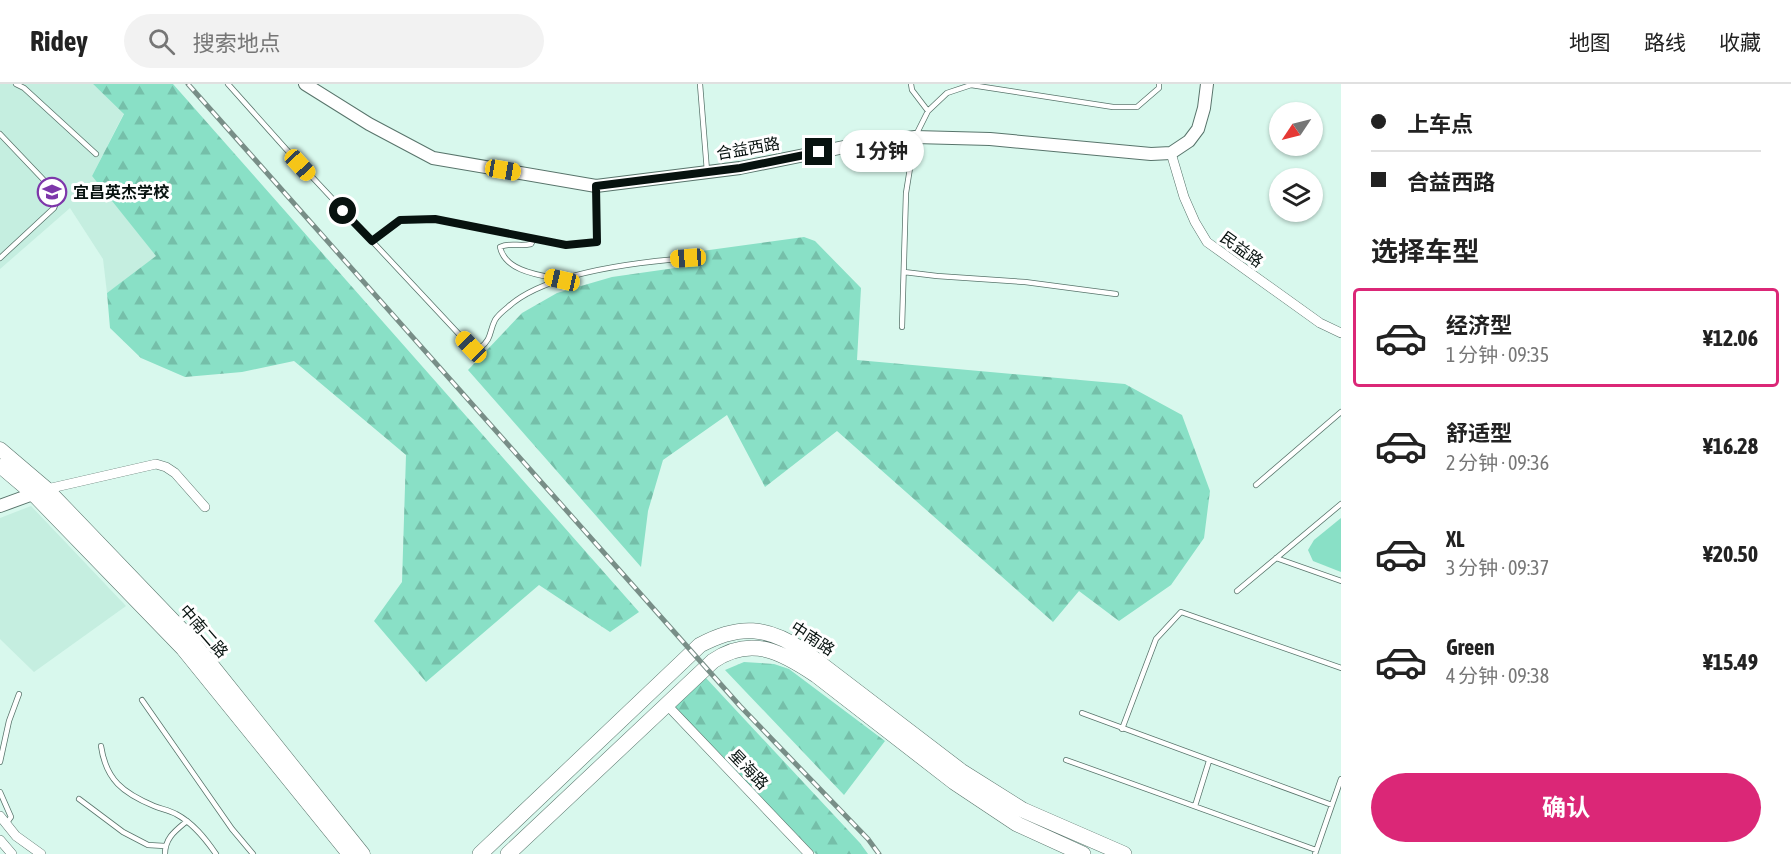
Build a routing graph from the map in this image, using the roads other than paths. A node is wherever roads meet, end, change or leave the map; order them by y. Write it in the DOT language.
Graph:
graph roads {
  1 [pos="16,84"];
  2 [pos="228,84"];
  3 [pos="305,84"];
  4 [pos="700,84"];
  5 [pos="911,84"];
  6 [pos="1159,84"];
  7 [pos="1207,84"];
  8 [pos="928,111"];
  9 [pos="0,134"];
  10 [pos="915,137"];
  11 [pos="96,153"];
  12 [pos="1171,153"];
  13 [pos="708,172"];
  14 [pos="596,186"];
  15 [pos="534,239"];
  16 [pos="372,241"];
  17 [pos="0,258"];
  18 [pos="688,258"];
  19 [pos="904,272"];
  20 [pos="562,280"];
  21 [pos="1116,294"];
  22 [pos="902,327"];
  23 [pos="1341,333"];
  24 [pos="1341,412"];
  25 [pos="0,449"];
  26 [pos="0,466"];
  27 [pos="1256,485"];
  28 [pos="47,489"];
  29 [pos="33,494"];
  30 [pos="1341,504"];
  31 [pos="0,507"];
  32 [pos="205,507"];
  33 [pos="1276,558"];
  34 [pos="1341,581"];
  35 [pos="1237,591"];
  36 [pos="1341,668"];
  37 [pos="19,694"];
  38 [pos="142,700"];
  39 [pos="667,705"];
  40 [pos="1082,713"];
  41 [pos="1122,729"];
  42 [pos="100,747"];
  43 [pos="1066,760"];
  44 [pos="1209,760"];
  45 [pos="0,762"];
  46 [pos="1341,780"];
  47 [pos="0,792"];
  48 [pos="79,799"];
  49 [pos="1332,805"];
  50 [pos="1195,806"];
  51 [pos="0,816"];
  52 [pos="187,821"];
  53 [pos="6,824"];
  54 [pos="0,840"];
  55 [pos="165,846"];
  56 [pos="1315,852"];
  57 [pos="12,854"];
  58 [pos="41,854"];
  59 [pos="165,854"];
  60 [pos="216,854"];
  61 [pos="253,854"];
  62 [pos="349,854"];
  63 [pos="363,854"];
  64 [pos="480,854"];
  65 [pos="508,854"];
  66 [pos="809,854"];
  67 [pos="1083,854"];
  68 [pos="1124,854"];
  1 -- 11 [label="lane"];
  2 -- 16 [label="lane"];
  3 -- 14 [label="street, 合益西路"];
  4 -- 13 [label="lane"];
  5 -- 8 [label="lane"];
  6 -- 8 [label="lane"];
  7 -- 12 [label="street"];
  8 -- 10 [label="lane"];
  9 -- 17 [label="lane"];
  10 -- 12 [label="street, 合益西路"];
  10 -- 13 [label="street, 合益西路"];
  10 -- 19 [label="lane"];
  12 -- 23 [label="street, 民益路"];
  13 -- 14 [label="street, 合益西路"];
  14 -- 15 [label="lane"];
  15 -- 16 [label="lane"];
  15 -- 20 [label="lane"];
  16 -- 20 [label="lane"];
  18 -- 20 [label="lane"];
  19 -- 21 [label="lane"];
  19 -- 22 [label="lane"];
  24 -- 27 [label="lane"];
  25 -- 28 [label="main road, 中南二路"];
  26 -- 29 [label="main road, 中南二路"];
  28 -- 29 [label="street"];
  28 -- 32 [label="street"];
  28 -- 63 [label="main road, 中南二路"];
  29 -- 31 [label="street"];
  29 -- 62 [label="main road, 中南二路"];
  30 -- 33 [label="lane"];
  33 -- 34 [label="lane"];
  33 -- 35 [label="lane"];
  36 -- 41 [label="lane"];
  37 -- 45 [label="lane"];
  38 -- 61 [label="lane"];
  39 -- 65 [label="main road, 中南路"];
  39 -- 66 [label="street, 星海路"];
  39 -- 67 [label="main road, 中南路"];
  40 -- 41 [label="lane"];
  41 -- 44 [label="lane"];
  42 -- 52 [label="lane"];
  43 -- 50 [label="lane"];
  44 -- 49 [label="lane"];
  44 -- 50 [label="lane"];
  46 -- 49 [label="lane"];
  47 -- 53 [label="lane"];
  48 -- 55 [label="lane"];
  49 -- 56 [label="lane"];
  50 -- 56 [label="lane"];
  51 -- 53 [label="street"];
  52 -- 55 [label="lane"];
  52 -- 60 [label="lane"];
  53 -- 58 [label="street"];
  54 -- 57 [label="street"];
  55 -- 59 [label="lane"];
  64 -- 68 [label="main road, 中南路"];
}
